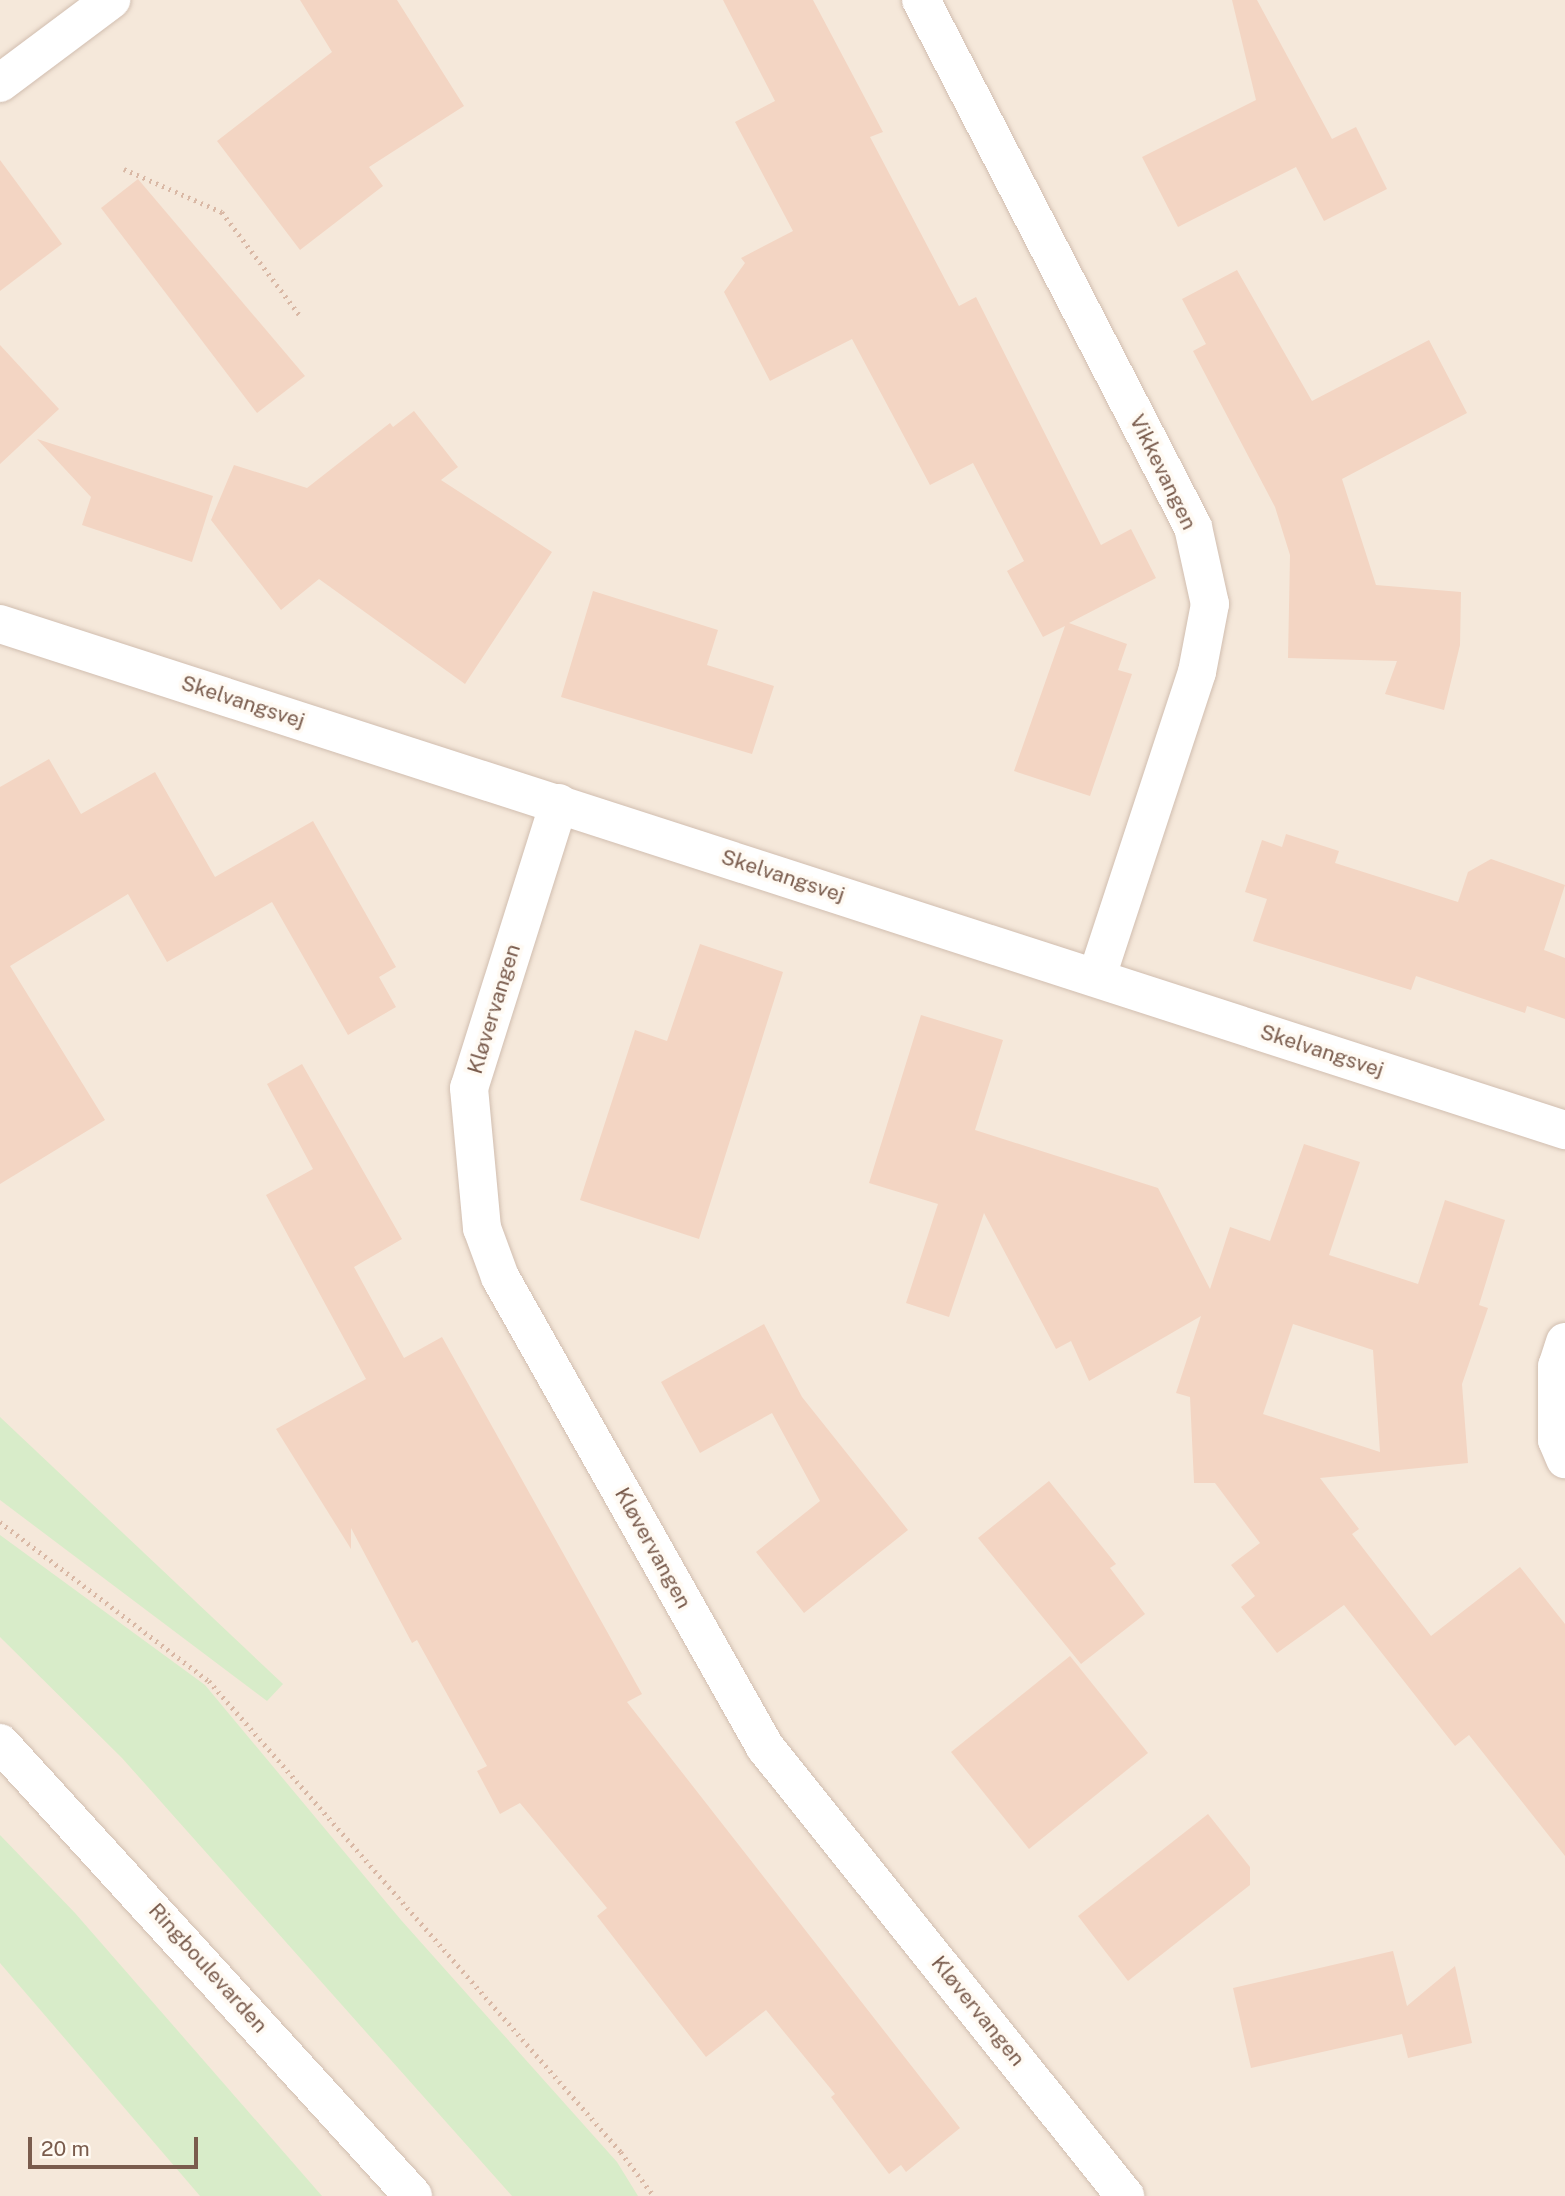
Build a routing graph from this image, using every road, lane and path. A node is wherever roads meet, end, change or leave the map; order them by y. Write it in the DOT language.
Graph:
graph roads {
  1 [pos="111,0"];
  2 [pos="921,0"];
  3 [pos="0,83"];
  4 [pos="124,169"];
  5 [pos="301,317"];
  6 [pos="0,624"];
  7 [pos="559,803"];
  8 [pos="1097,977"];
  9 [pos="1565,1130"];
  10 [pos="1565,1342"];
  11 [pos="1565,1459"];
  12 [pos="0,1522"];
  13 [pos="0,1743"];
  14 [pos="413,2196"];
  15 [pos="654,2196"];
  16 [pos="1125,2196"];
  1 -- 3 [label="street"];
  2 -- 8 [label="street, Vikkevangen"];
  4 -- 5 [label="path"];
  6 -- 7 [label="street, Skelvangsvej"];
  7 -- 8 [label="street, Skelvangsvej"];
  7 -- 16 [label="street, Kløvervangen"];
  8 -- 9 [label="street, Skelvangsvej"];
  10 -- 11 [label="street"];
  12 -- 15 [label="path"];
  13 -- 14 [label="street, Ringboulevarden"];
}
